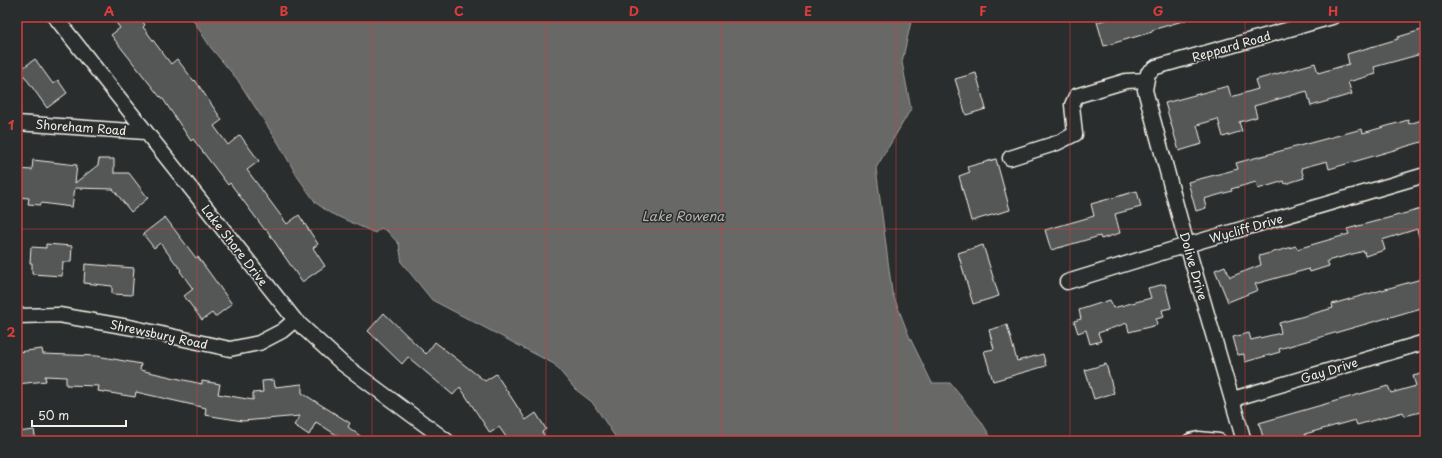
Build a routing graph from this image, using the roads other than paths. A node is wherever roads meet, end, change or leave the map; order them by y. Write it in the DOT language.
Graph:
graph roads {
  1 [pos="55,17"];
  2 [pos="1332,17"];
  3 [pos="1146,85"];
  4 [pos="17,122"];
  5 [pos="145,132"];
  6 [pos="1010,158"];
  7 [pos="1425,175"];
  8 [pos="1187,245"];
  9 [pos="1067,282"];
  10 [pos="17,316"];
  11 [pos="295,320"];
  12 [pos="1425,342"];
  13 [pos="1232,399"];
  14 [pos="447,441"];
  15 [pos="1190,441"];
  16 [pos="1219,441"];
  17 [pos="1244,441"];
  1 -- 5 [label="street, Lake Shore Drive"];
  2 -- 3 [label="street, Reppard Road"];
  3 -- 6 [label="street"];
  3 -- 8 [label="street, Dolive Drive"];
  4 -- 5 [label="street, Shoreham Road"];
  5 -- 11 [label="street, Lake Shore Drive"];
  7 -- 8 [label="street, Wycliff Drive"];
  8 -- 9 [label="street, Wycliff Drive"];
  8 -- 13 [label="street, Dolive Drive"];
  10 -- 11 [label="street, Shrewsbury Road"];
  11 -- 14 [label="street, Lake Shore Drive"];
  12 -- 13 [label="street, Gay Drive"];
  13 -- 17 [label="street, Dolive Drive"];
  15 -- 16 [label="street"];
}
